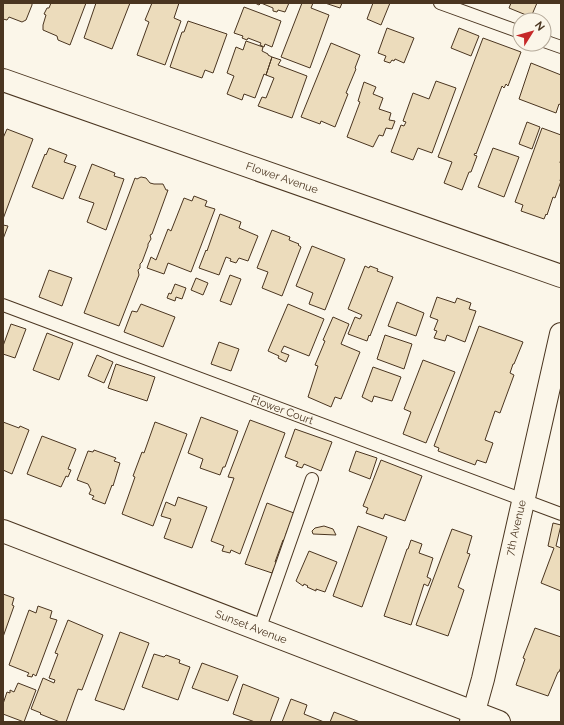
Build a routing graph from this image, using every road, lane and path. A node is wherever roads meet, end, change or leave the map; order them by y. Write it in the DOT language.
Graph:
graph roads {
  1 [pos="440,3"];
  2 [pos="512,29"];
  3 [pos="3,80"];
  4 [pos="561,276"];
  5 [pos="3,305"];
  6 [pos="561,334"];
  7 [pos="312,480"];
  8 [pos="522,500"];
  9 [pos="561,514"];
  10 [pos="3,531"];
  11 [pos="259,630"];
  12 [pos="472,717"];
  13 [pos="499,722"];
  1 -- 2 [label="lane"];
  3 -- 4 [label="street, Flower Avenue"];
  5 -- 8 [label="lane, Flower Court"];
  6 -- 8 [label="street, 7th Avenue"];
  7 -- 11 [label="lane"];
  8 -- 9 [label="lane, Flower Court"];
  8 -- 12 [label="street, 7th Avenue"];
  10 -- 11 [label="street, Sunset Avenue"];
  11 -- 12 [label="street, Sunset Avenue"];
  12 -- 13 [label="street, Sunset Avenue"];
}
